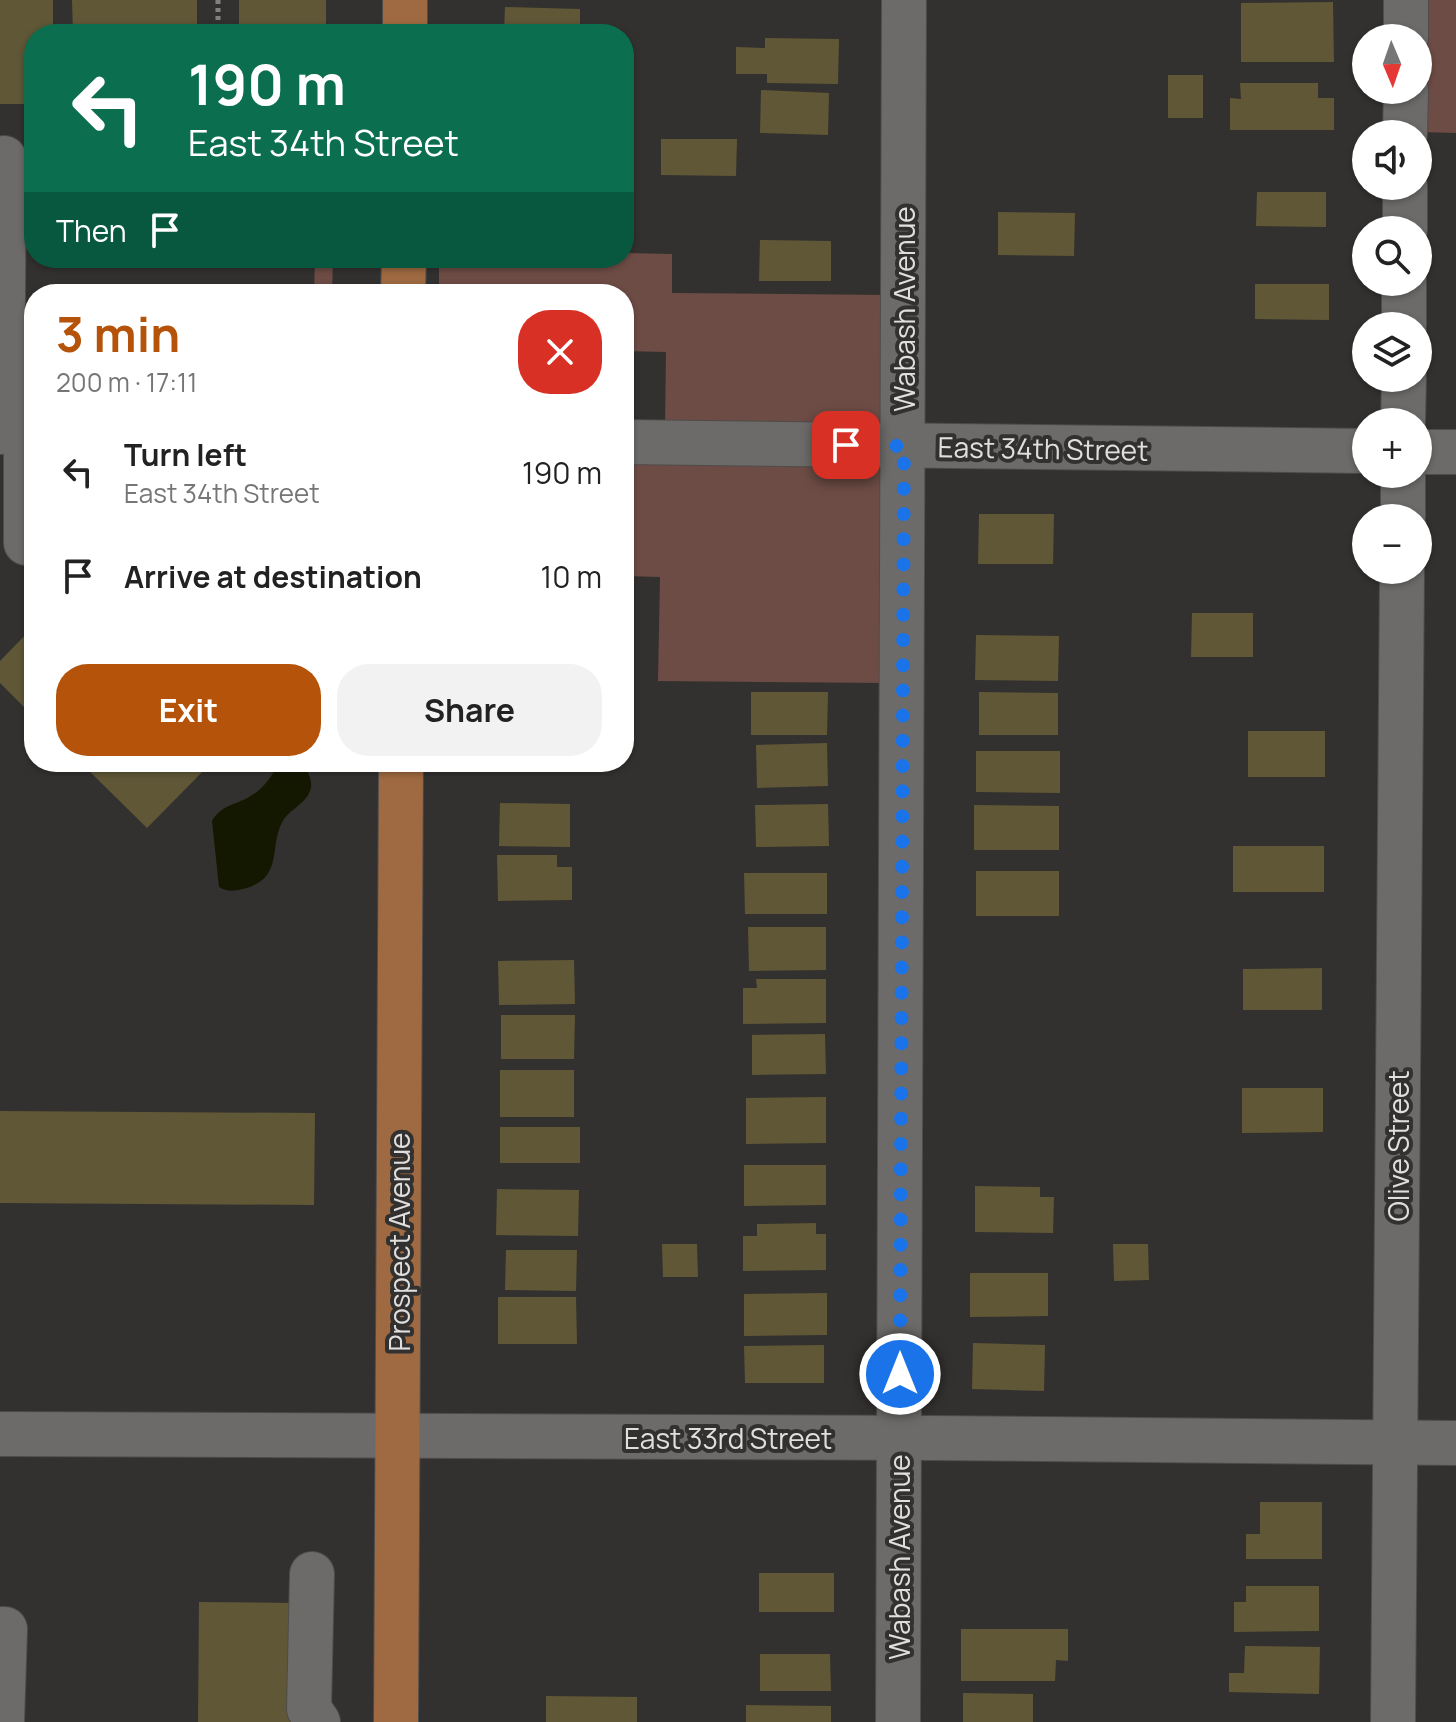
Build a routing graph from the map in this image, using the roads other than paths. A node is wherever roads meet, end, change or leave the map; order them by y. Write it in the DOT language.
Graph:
graph roads {
  1 [pos="405,0"];
  2 [pos="904,0"];
  3 [pos="1406,0"];
  4 [pos="405,24"];
  5 [pos="1406,24"];
  6 [pos="20,157"];
  7 [pos="16,432"];
  8 [pos="634,442"];
  9 [pos="904,446"];
  10 [pos="1352,451"];
  11 [pos="1432,452"];
  12 [pos="1456,452"];
  13 [pos="24,521"];
  14 [pos="1402,584"];
  15 [pos="401,772"];
  16 [pos="0,1434"];
  17 [pos="398,1437"];
  18 [pos="900,1438"];
  19 [pos="1456,1443"];
  20 [pos="1397,1444"];
  21 [pos="312,1574"];
  22 [pos="0,1629"];
  23 [pos="2,1722"];
  24 [pos="318,1722"];
  25 [pos="396,1722"];
  26 [pos="898,1722"];
  27 [pos="1393,1722"];
  1 -- 4 [label="main road"];
  2 -- 9 [label="street, Wabash Avenue"];
  3 -- 5 [label="street"];
  6 -- 7 [label="street"];
  7 -- 13 [label="street"];
  8 -- 9 [label="street, East 34th Street"];
  9 -- 10 [label="street, East 34th Street"];
  9 -- 18 [label="street, Wabash Avenue"];
  11 -- 12 [label="street"];
  14 -- 20 [label="street, Olive Street"];
  15 -- 17 [label="main road, Prospect Avenue"];
  16 -- 17 [label="street, East 33rd Street"];
  17 -- 18 [label="street, East 33rd Street"];
  17 -- 25 [label="main road, Prospect Avenue"];
  18 -- 20 [label="street, East 33rd Street"];
  18 -- 26 [label="street, Wabash Avenue"];
  19 -- 20 [label="street, East 33rd Street"];
  20 -- 27 [label="street, Olive Street"];
  21 -- 24 [label="street"];
  22 -- 23 [label="street"];
}
